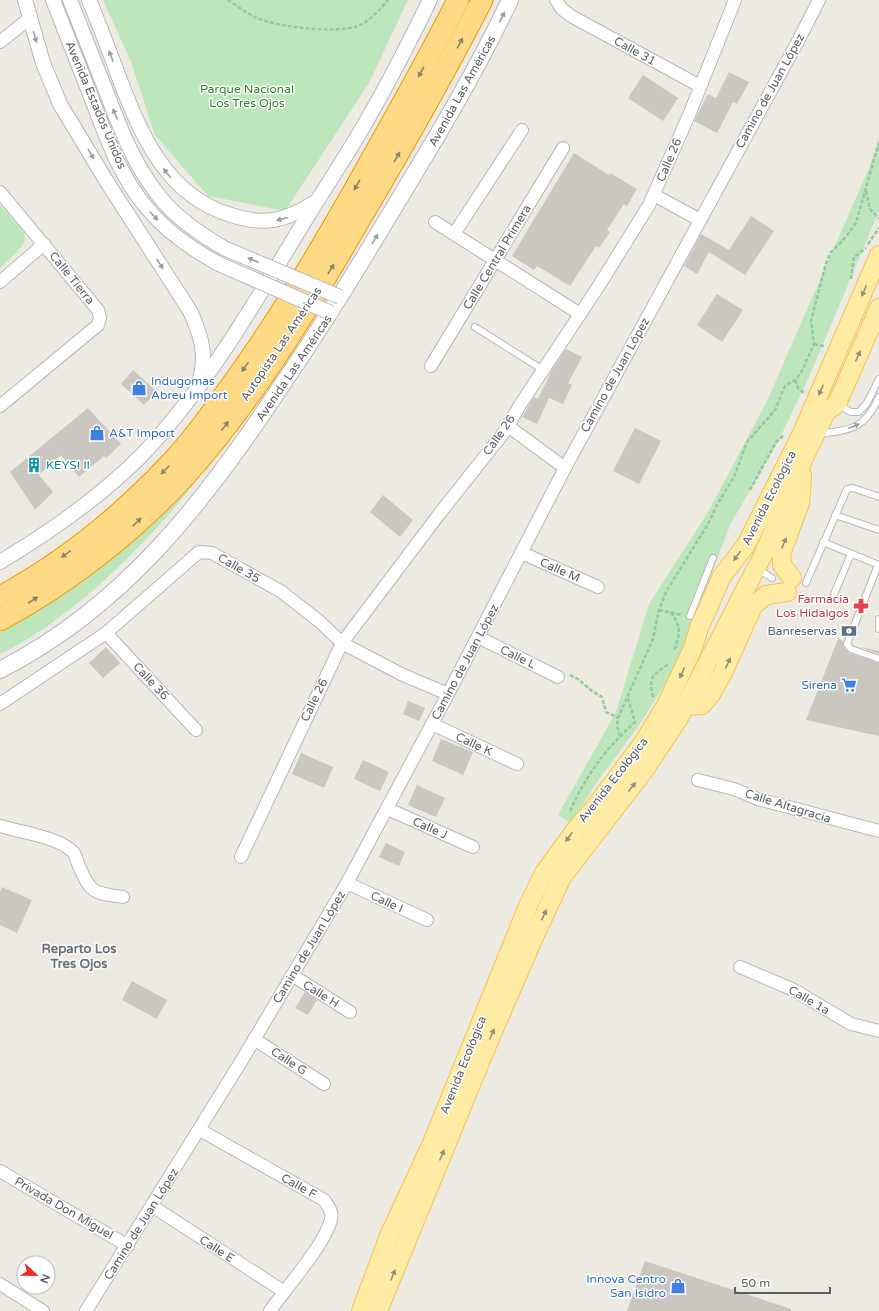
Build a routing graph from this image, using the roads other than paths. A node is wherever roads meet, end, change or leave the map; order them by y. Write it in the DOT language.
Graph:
graph roads {
  1 [pos="24,0"];
  2 [pos="70,0"];
  3 [pos="89,0"];
  4 [pos="430,0"];
  5 [pos="458,0"];
  6 [pos="482,0"];
  7 [pos="510,0"];
  8 [pos="556,0"];
  9 [pos="735,0"];
  10 [pos="819,0"];
  11 [pos="53,2"];
  12 [pos="30,18"];
  13 [pos="0,42"];
  14 [pos="700,86"];
  15 [pos="522,130"];
  16 [pos="563,148"];
  17 [pos="0,192"];
  18 [pos="654,195"];
  19 [pos="316,202"];
  20 [pos="700,220"];
  21 [pos="435,222"];
  22 [pos="454,234"];
  23 [pos="44,244"];
  24 [pos="879,255"];
  25 [pos="495,261"];
  26 [pos="0,282"];
  27 [pos="340,297"];
  28 [pos="879,308"];
  29 [pos="331,313"];
  30 [pos="580,314"];
  31 [pos="475,327"];
  32 [pos="431,366"];
  33 [pos="543,370"];
  34 [pos="879,379"];
  35 [pos="198,386"];
  36 [pos="879,397"];
  37 [pos="837,404"];
  38 [pos="0,406"];
  39 [pos="508,426"];
  40 [pos="816,434"];
  41 [pos="803,460"];
  42 [pos="784,466"];
  43 [pos="565,468"];
  44 [pos="879,497"];
  45 [pos="835,515"];
  46 [pos="879,530"];
  47 [pos="823,542"];
  48 [pos="522,553"];
  49 [pos="851,554"];
  50 [pos="713,558"];
  51 [pos="0,562"];
  52 [pos="879,565"];
  53 [pos="755,568"];
  54 [pos="715,574"];
  55 [pos="772,578"];
  56 [pos="795,585"];
  57 [pos="598,587"];
  58 [pos="834,594"];
  59 [pos="0,597"];
  60 [pos="690,616"];
  61 [pos="879,619"];
  62 [pos="0,620"];
  63 [pos="879,629"];
  64 [pos="106,632"];
  65 [pos="478,638"];
  66 [pos="342,643"];
  67 [pos="693,648"];
  68 [pos="879,660"];
  69 [pos="0,670"];
  70 [pos="558,677"];
  71 [pos="448,694"];
  72 [pos="0,704"];
  73 [pos="684,706"];
  74 [pos="432,724"];
  75 [pos="196,730"];
  76 [pos="517,764"];
  77 [pos="698,780"];
  78 [pos="388,809"];
  79 [pos="0,826"];
  80 [pos="879,831"];
  81 [pos="473,847"];
  82 [pos="241,857"];
  83 [pos="347,883"];
  84 [pos="123,897"];
  85 [pos="428,920"];
  86 [pos="740,967"];
  87 [pos="292,975"];
  88 [pos="350,1012"];
  89 [pos="879,1031"];
  90 [pos="254,1039"];
  91 [pos="324,1084"];
  92 [pos="200,1130"];
  93 [pos="0,1171"];
  94 [pos="152,1206"];
  95 [pos="128,1246"];
  96 [pos="0,1284"];
  97 [pos="283,1291"];
  98 [pos="43,1311"];
  99 [pos="86,1311"];
  100 [pos="270,1311"];
  101 [pos="361,1311"];
  102 [pos="378,1311"];
  1 -- 12 [label="street"];
  27 -- 2 [label="street, Avenida Estados Unidos, one-way, bridge"];
  19 -- 3 [label="street, one-way"];
  4 -- 19 [label="street"];
  5 -- 59 [label="highway, Autopista Las Américas, one-way"];
  62 -- 6 [label="highway, Autopista Las Américas, one-way"];
  27 -- 7 [label="main road, Avenida Las Américas, one-way"];
  8 -- 14 [label="street, Calle 31"];
  9 -- 14 [label="street, Calle 26"];
  10 -- 20 [label="street, Camino de Juan López"];
  11 -- 29 [label="street, Avenida Estados Unidos, one-way, bridge"];
  12 -- 13 [label="street"];
  12 -- 35 [label="street, one-way"];
  14 -- 18 [label="street, Calle 26"];
  15 -- 22 [label="street"];
  16 -- 25 [label="street, Calle Central Primera"];
  17 -- 23 [label="street, Calle Tierra"];
  18 -- 20 [label="street"];
  18 -- 30 [label="street, Calle 26"];
  19 -- 35 [label="street"];
  20 -- 43 [label="street, Camino de Juan López"];
  21 -- 22 [label="street"];
  22 -- 25 [label="street"];
  23 -- 26 [label="street"];
  23 -- 38 [label="street, Calle Tierra"];
  24 -- 42 [label="main road, Avenida Ecológica, one-way"];
  25 -- 30 [label="street"];
  25 -- 32 [label="street, Calle Central Primera"];
  27 -- 29 [label="main road, Avenida Las Américas"];
  37 -- 28 [label="main road, Avenida Ecológica, one-way"];
  29 -- 69 [label="main road, Avenida Las Américas"];
  30 -- 33 [label="street, Calle 26"];
  31 -- 33 [label="lane"];
  33 -- 39 [label="street, Calle 26"];
  34 -- 37 [label="lane"];
  35 -- 51 [label="street"];
  40 -- 36 [label="lane, one-way"];
  37 -- 40 [label="main road, Avenida Ecológica"];
  39 -- 43 [label="street"];
  39 -- 66 [label="street, Calle 26"];
  40 -- 41 [label="main road, Avenida Ecológica"];
  41 -- 53 [label="main road, Avenida Ecológica"];
  56 -- 41 [label="main road, one-way"];
  42 -- 53 [label="main road"];
  42 -- 54 [label="main road, Avenida Ecológica, one-way"];
  43 -- 48 [label="street, Camino de Juan López"];
  44 -- 45 [label="lane"];
  45 -- 46 [label="lane"];
  45 -- 47 [label="lane"];
  47 -- 49 [label="lane"];
  47 -- 56 [label="lane"];
  48 -- 57 [label="street, Calle M"];
  48 -- 65 [label="street, Camino de Juan López"];
  49 -- 52 [label="lane"];
  49 -- 58 [label="lane"];
  50 -- 54 [label="lane"];
  52 -- 68 [label="lane"];
  53 -- 55 [label="lane"];
  53 -- 67 [label="main road"];
  53 -- 73 [label="main road, Avenida Ecológica"];
  54 -- 60 [label="lane"];
  54 -- 67 [label="main road, Avenida Ecológica"];
  73 -- 56 [label="main road, one-way"];
  61 -- 63 [label="lane"];
  64 -- 66 [label="street, Calle 35"];
  64 -- 72 [label="street, Calle 35"];
  64 -- 75 [label="street, Calle 36"];
  65 -- 70 [label="street, Calle L"];
  65 -- 71 [label="street, Camino de Juan López"];
  66 -- 71 [label="street, Calle 35"];
  66 -- 82 [label="street, Calle 26"];
  67 -- 101 [label="main road, Avenida Ecológica, one-way"];
  71 -- 74 [label="street, Camino de Juan López"];
  102 -- 73 [label="main road, Avenida Ecológica, one-way"];
  74 -- 76 [label="street, Calle K"];
  74 -- 78 [label="street, Camino de Juan López"];
  77 -- 80 [label="street, Calle Altagracia"];
  78 -- 81 [label="street, Calle J"];
  78 -- 83 [label="street, Camino de Juan López"];
  79 -- 84 [label="street"];
  83 -- 85 [label="street, Calle I"];
  83 -- 87 [label="street, Camino de Juan López"];
  86 -- 89 [label="street, Calle 1a"];
  87 -- 88 [label="street, Calle H"];
  87 -- 90 [label="street, Camino de Juan López"];
  90 -- 91 [label="street, Calle G"];
  90 -- 92 [label="street, Camino de Juan López"];
  92 -- 94 [label="street, Camino de Juan López"];
  92 -- 97 [label="street, Calle F"];
  93 -- 95 [label="street, Privada Don Miguel"];
  94 -- 95 [label="street, Camino de Juan López"];
  94 -- 97 [label="street, Calle E"];
  95 -- 99 [label="street, Camino de Juan López"];
  96 -- 98 [label="street"];
  97 -- 100 [label="street, Calle F"];
}
